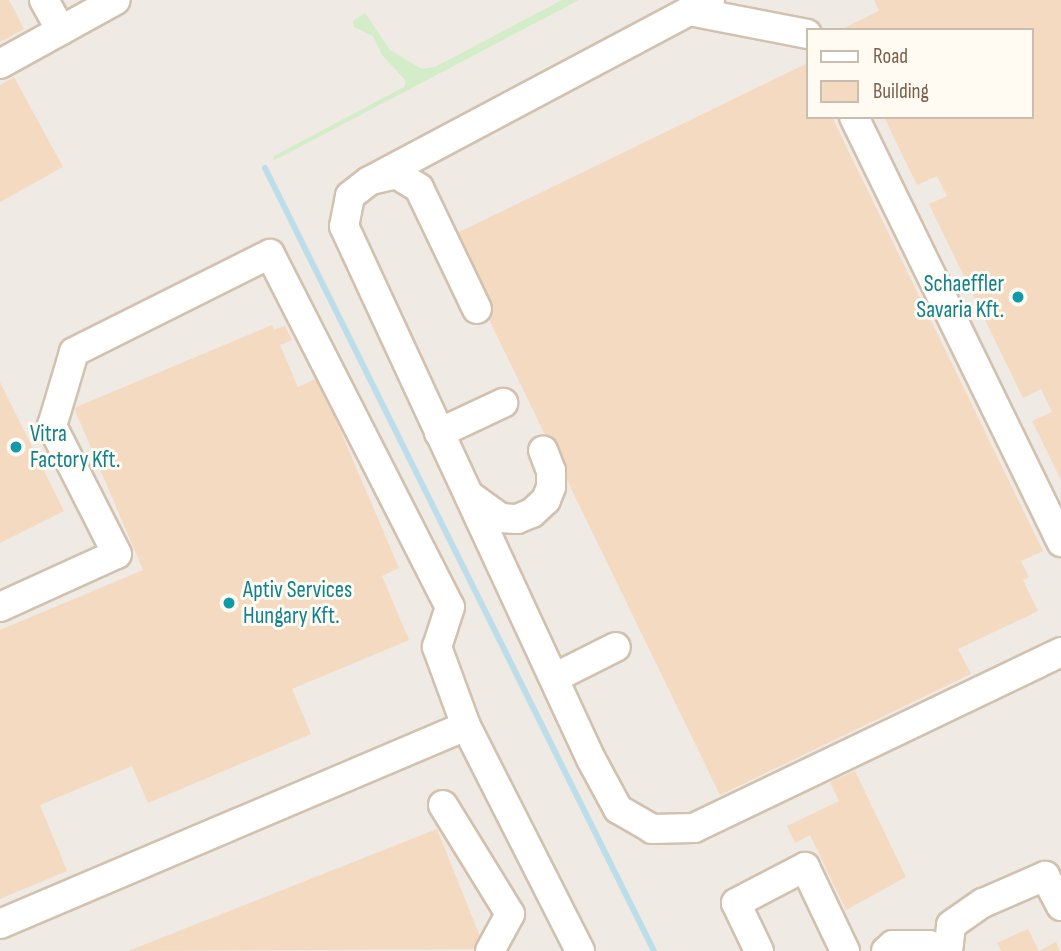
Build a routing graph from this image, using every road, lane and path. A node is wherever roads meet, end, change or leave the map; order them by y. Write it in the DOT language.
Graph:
graph roads {
  1 [pos="44,0"];
  2 [pos="116,0"];
  3 [pos="700,6"];
  4 [pos="61,30"];
  5 [pos="806,34"];
  6 [pos="0,64"];
  7 [pos="856,119"];
  8 [pos="369,180"];
  9 [pos="477,310"];
  10 [pos="503,403"];
  11 [pos="439,433"];
  12 [pos="543,450"];
  13 [pos="467,493"];
  14 [pos="509,518"];
  15 [pos="1061,542"];
  16 [pos="503,568"];
  17 [pos="0,607"];
  18 [pos="616,647"];
  19 [pos="1061,652"];
  20 [pos="554,678"];
  21 [pos="466,726"];
  22 [pos="443,805"];
  23 [pos="1061,906"];
  24 [pos="0,924"];
  25 [pos="490,951"];
  26 [pos="580,951"];
  27 [pos="759,951"];
  28 [pos="845,951"];
  29 [pos="886,951"];
  30 [pos="934,951"];
  31 [pos="948,951"];
  1 -- 4 [label="lane"];
  2 -- 4 [label="lane"];
  3 -- 5 [label="lane"];
  3 -- 8 [label="lane"];
  4 -- 6 [label="lane"];
  7 -- 15 [label="lane"];
  8 -- 9 [label="lane"];
  8 -- 11 [label="lane"];
  10 -- 11 [label="lane"];
  11 -- 13 [label="lane"];
  12 -- 14 [label="lane"];
  13 -- 14 [label="lane"];
  13 -- 16 [label="lane"];
  14 -- 16 [label="lane"];
  16 -- 20 [label="lane"];
  17 -- 21 [label="lane"];
  18 -- 20 [label="lane"];
  19 -- 20 [label="lane"];
  21 -- 24 [label="lane"];
  21 -- 26 [label="lane"];
  22 -- 25 [label="lane"];
  23 -- 31 [label="lane"];
  27 -- 28 [label="lane"];
  29 -- 30 [label="lane"];
}
